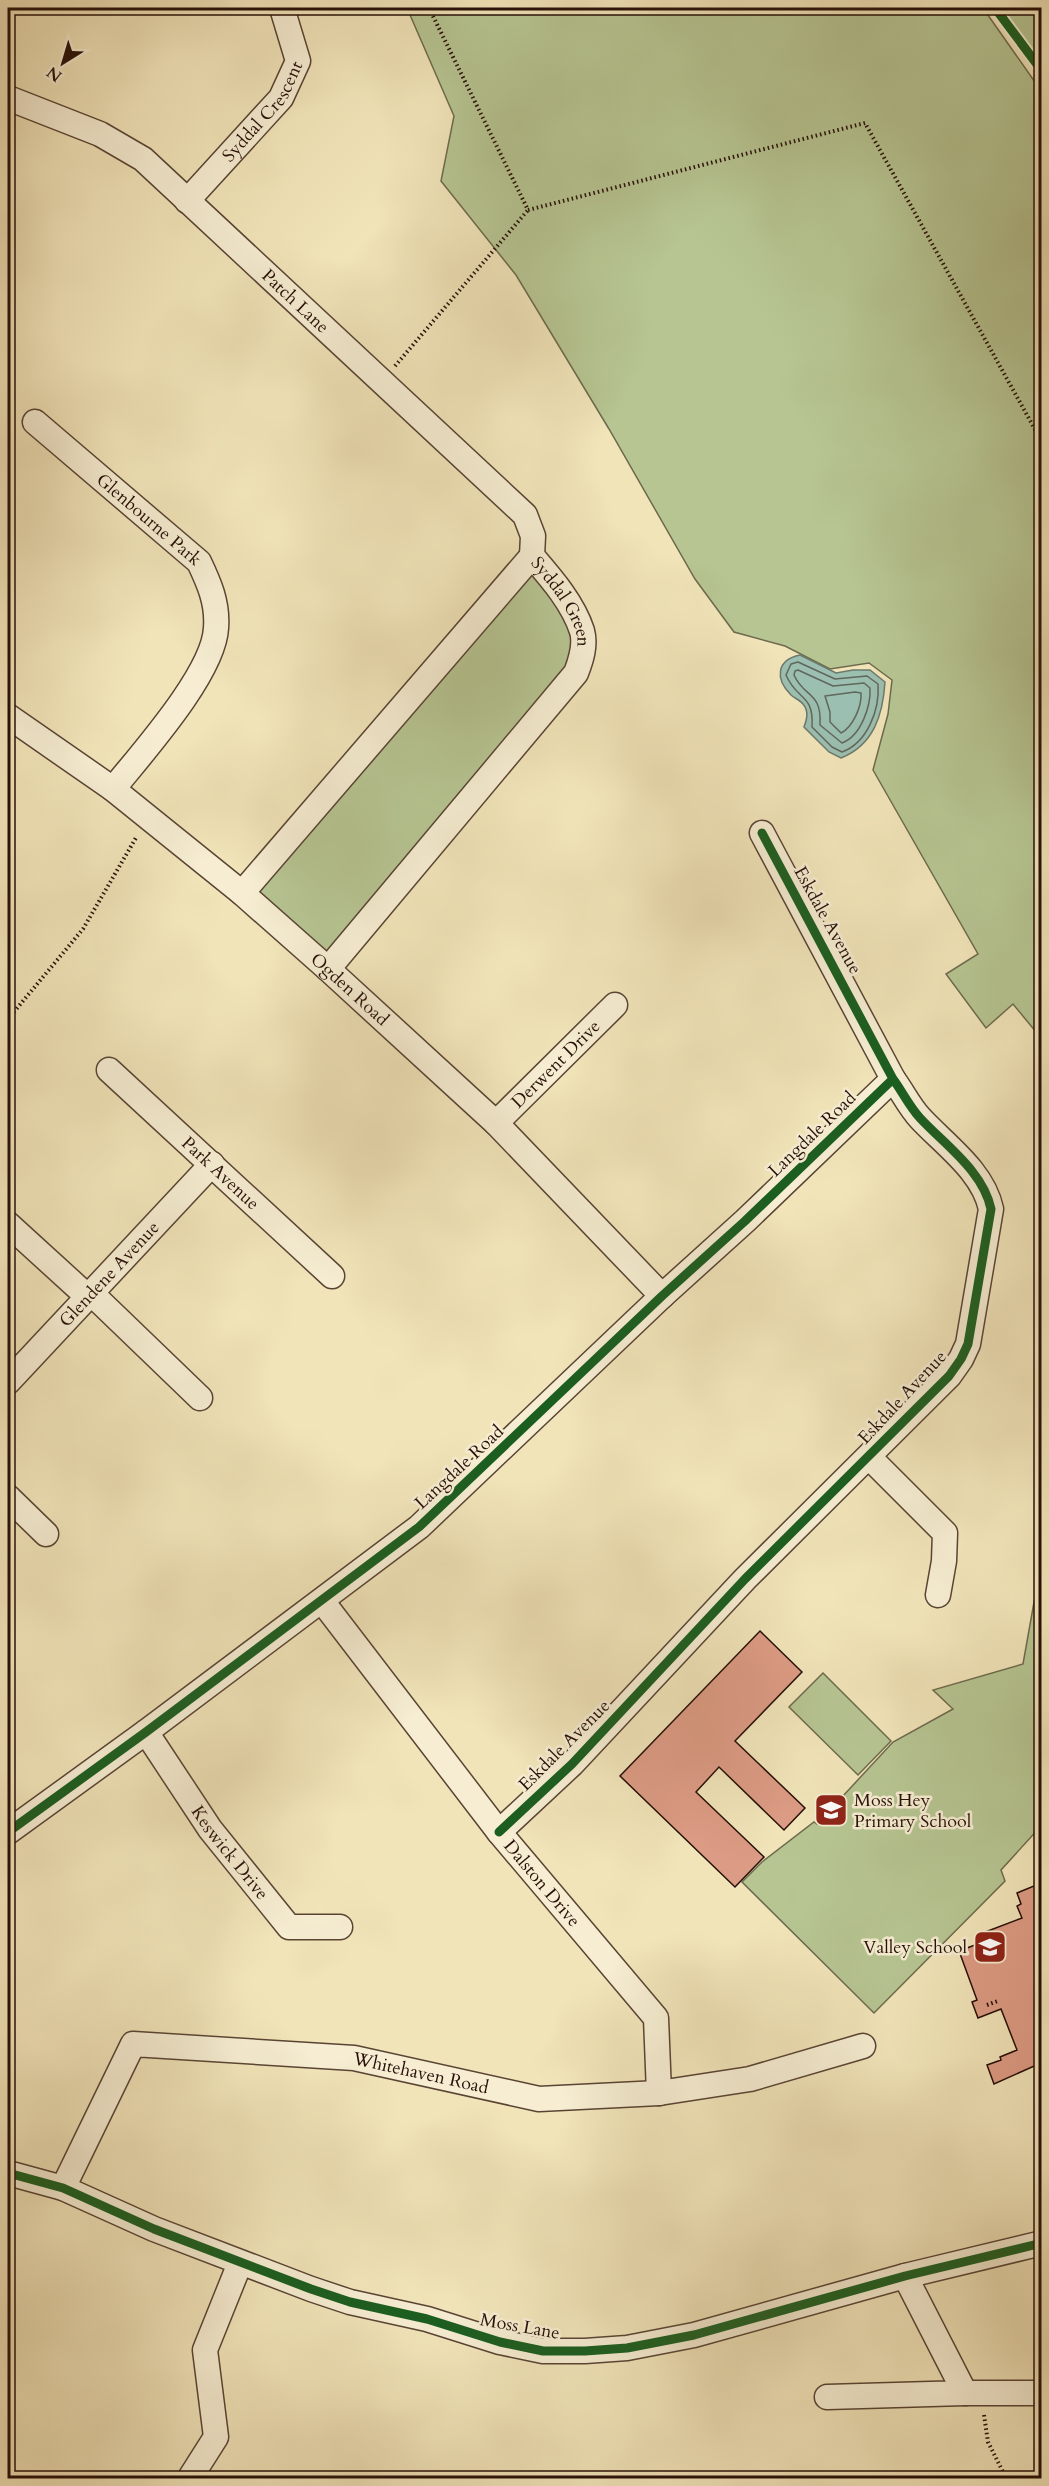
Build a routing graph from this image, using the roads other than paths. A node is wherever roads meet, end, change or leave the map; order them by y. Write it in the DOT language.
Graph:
graph roads {
  1 [pos="282,8"];
  2 [pos="8,98"];
  3 [pos="187,201"];
  4 [pos="35,422"];
  5 [pos="532,556"];
  6 [pos="8,716"];
  7 [pos="113,789"];
  8 [pos="762,833"];
  9 [pos="242,893"];
  10 [pos="328,969"];
  11 [pos="615,1005"];
  12 [pos="109,1070"];
  13 [pos="893,1079"];
  14 [pos="496,1123"];
  15 [pos="212,1164"];
  16 [pos="8,1224"];
  17 [pos="332,1276"];
  18 [pos="89,1295"];
  19 [pos="662,1296"];
  20 [pos="8,1382"];
  21 [pos="200,1398"];
  22 [pos="869,1457"];
  23 [pos="8,1497"];
  24 [pos="46,1534"];
  25 [pos="938,1595"];
  26 [pos="322,1600"];
  27 [pos="146,1732"];
  28 [pos="8,1832"];
  29 [pos="499,1832"];
  30 [pos="340,1927"];
  31 [pos="863,2046"];
  32 [pos="659,2093"];
  33 [pos="8,2173"];
  34 [pos="63,2188"];
  35 [pos="1041,2243"];
  36 [pos="240,2263"];
  37 [pos="905,2276"];
  38 [pos="973,2393"];
  39 [pos="1041,2393"];
  40 [pos="827,2397"];
  41 [pos="190,2478"];
  1 -- 3 [label="street, Syddal Crescent"];
  2 -- 3 [label="street, Patch Lane"];
  3 -- 5 [label="street, Patch Lane"];
  4 -- 7 [label="street, Glenbourne Park"];
  5 -- 9 [label="street, Syddal Green"];
  5 -- 10 [label="street, Syddal Green"];
  6 -- 7 [label="street, Ogden Road"];
  7 -- 9 [label="street, Ogden Road"];
  8 -- 13 [label="street, Eskdale Avenue"];
  9 -- 10 [label="street, Ogden Road"];
  10 -- 14 [label="street, Ogden Road"];
  11 -- 14 [label="street, Derwent Drive"];
  12 -- 15 [label="street, Park Avenue"];
  13 -- 19 [label="street, Langdale Road"];
  13 -- 22 [label="street, Eskdale Avenue"];
  14 -- 19 [label="street, Ogden Road"];
  15 -- 17 [label="street, Park Avenue"];
  15 -- 18 [label="street, Glendene Avenue"];
  16 -- 18 [label="street"];
  18 -- 20 [label="street, Glendene Avenue"];
  18 -- 21 [label="street"];
  19 -- 26 [label="street, Langdale Road"];
  22 -- 25 [label="street"];
  22 -- 29 [label="street, Eskdale Avenue"];
  23 -- 24 [label="street"];
  26 -- 27 [label="street, Langdale Road"];
  26 -- 29 [label="street, Dalston Drive"];
  27 -- 28 [label="street, Langdale Road"];
  27 -- 30 [label="street, Keswick Drive"];
  29 -- 32 [label="street, Dalston Drive"];
  31 -- 32 [label="street, Whitehaven Road"];
  32 -- 34 [label="street, Whitehaven Road"];
  33 -- 34 [label="street, Moss Lane"];
  34 -- 36 [label="street, Moss Lane"];
  35 -- 37 [label="street, Moss Lane"];
  36 -- 37 [label="street, Moss Lane"];
  36 -- 41 [label="street"];
  37 -- 38 [label="street"];
  38 -- 39 [label="street"];
  38 -- 40 [label="street"];
}
